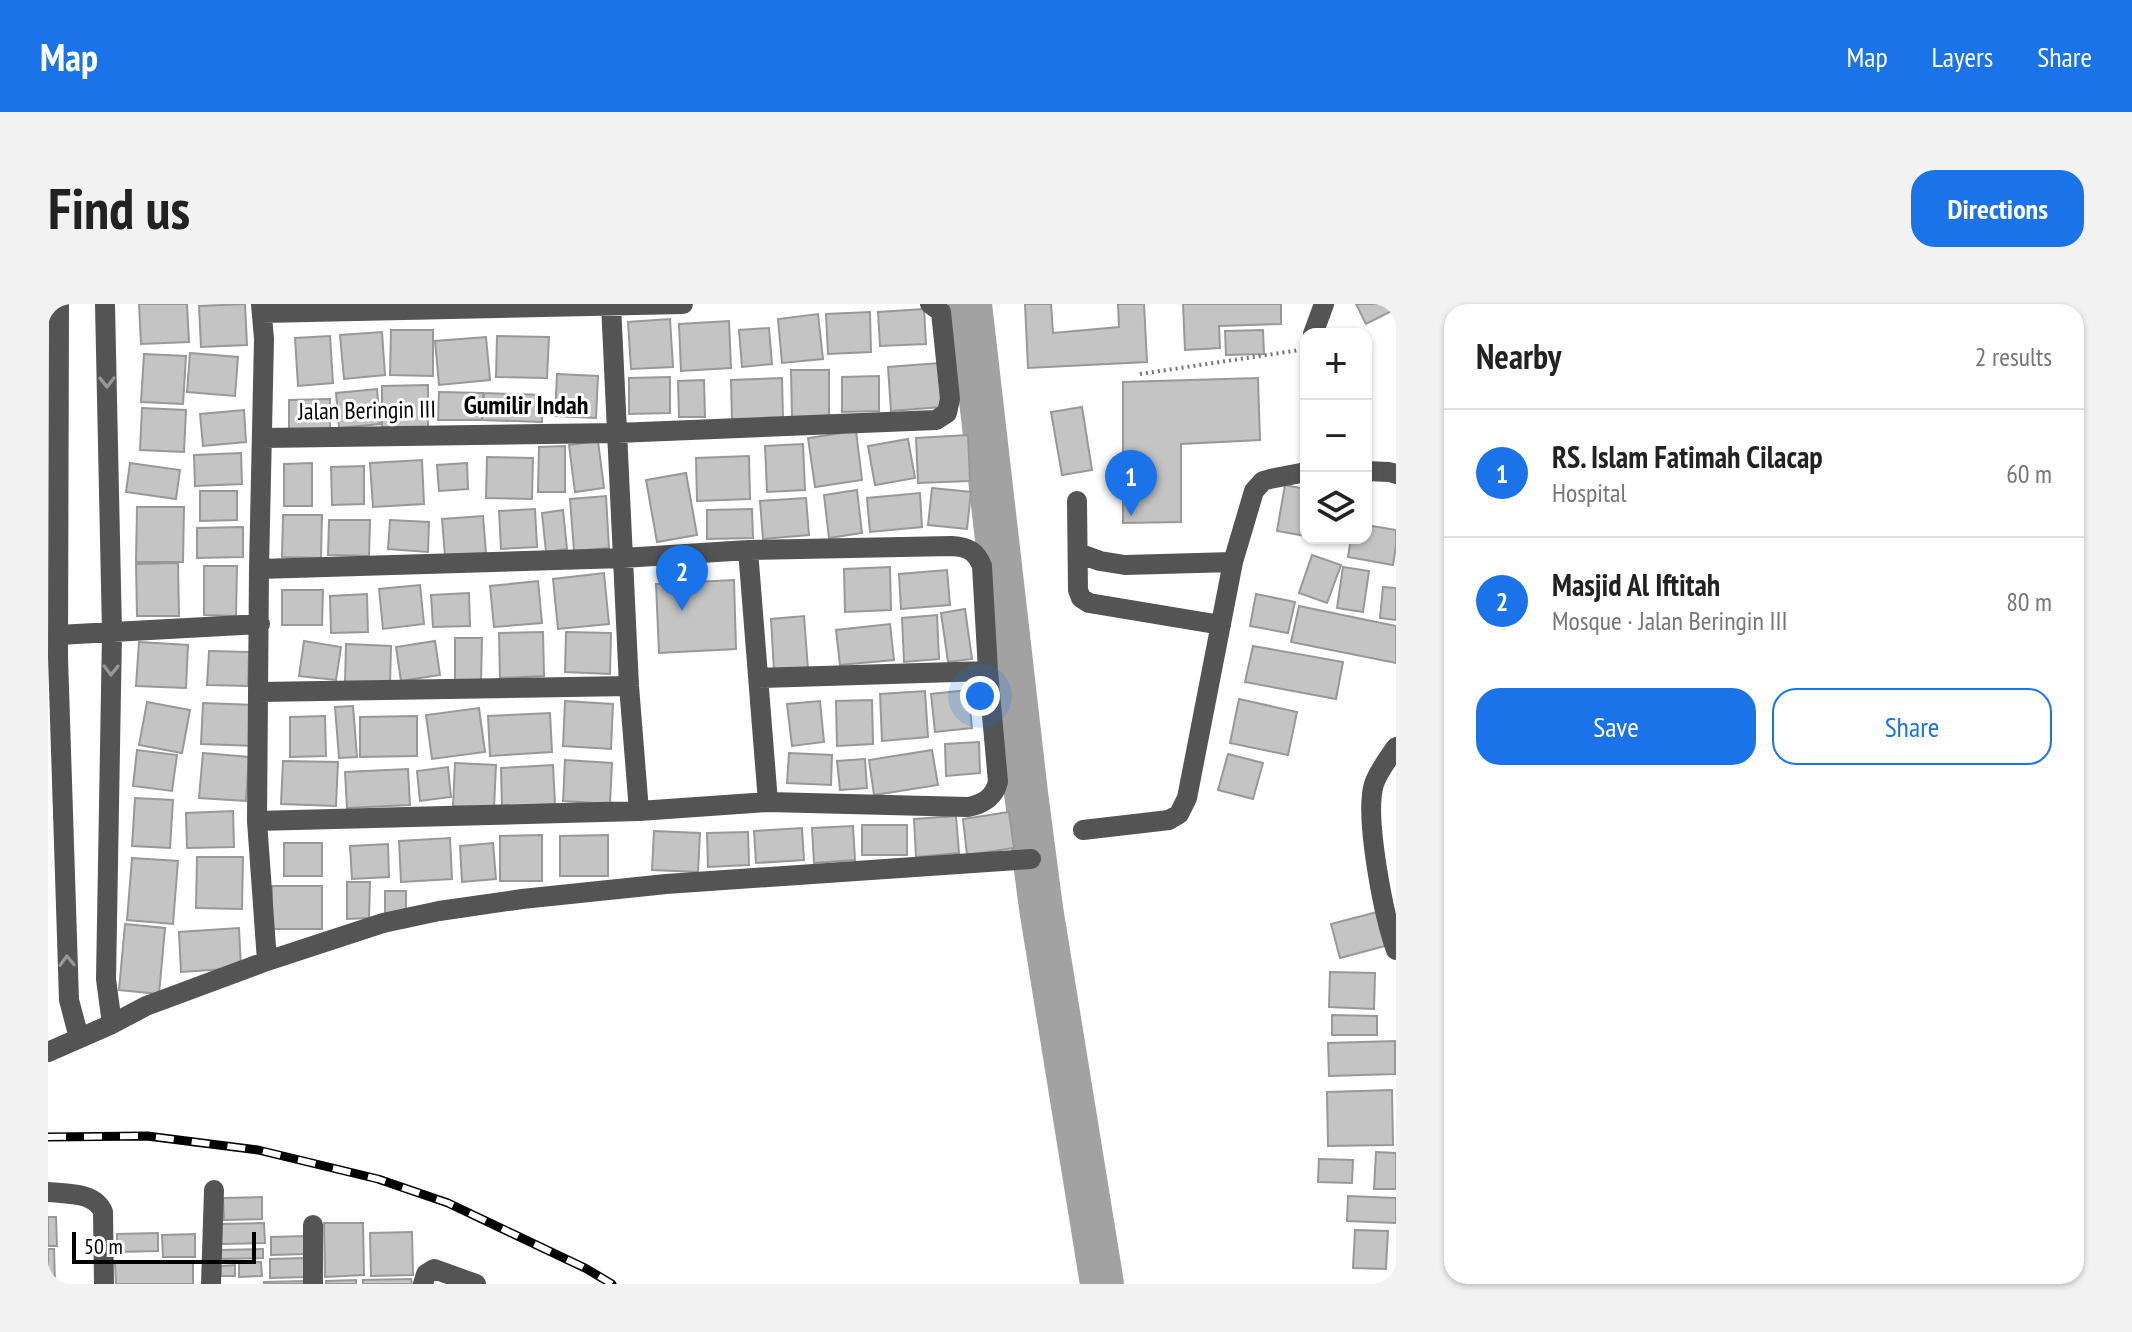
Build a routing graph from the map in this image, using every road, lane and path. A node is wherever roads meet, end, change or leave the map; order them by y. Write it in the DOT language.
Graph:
graph roads {
  1 [pos="105,304"];
  2 [pos="611,304"];
  3 [pos="683,304"];
  4 [pos="930,304"];
  5 [pos="1324,304"];
  6 [pos="56,308"];
  7 [pos="262,308"];
  8 [pos="1315,328"];
  9 [pos="1300,350"];
  10 [pos="1140,374"];
  11 [pos="617,433"];
  12 [pos="263,438"];
  13 [pos="1372,471"];
  14 [pos="1300,473"];
  15 [pos="1396,474"];
  16 [pos="1077,501"];
  17 [pos="748,550"];
  18 [pos="1078,553"];
  19 [pos="623,558"];
  20 [pos="1233,562"];
  21 [pos="259,569"];
  22 [pos="260,624"];
  23 [pos="1221,625"];
  24 [pos="112,633"];
  25 [pos="58,635"];
  26 [pos="53,657"];
  27 [pos="988,671"];
  28 [pos="758,678"];
  29 [pos="629,686"];
  30 [pos="259,692"];
  31 [pos="1396,747"];
  32 [pos="768,802"];
  33 [pos="639,811"];
  34 [pos="257,821"];
  35 [pos="1083,830"];
  36 [pos="1031,859"];
  37 [pos="1396,950"];
  38 [pos="267,961"];
  39 [pos="112,1024"];
  40 [pos="79,1038"];
  41 [pos="48,1052"];
  42 [pos="214,1190"];
  43 [pos="48,1192"];
  44 [pos="313,1225"];
  45 [pos="104,1284"];
  46 [pos="211,1284"];
  47 [pos="313,1284"];
  48 [pos="423,1284"];
  49 [pos="476,1284"];
  1 -- 24 [label="street, one-way"];
  2 -- 3 [label="street"];
  2 -- 7 [label="street"];
  2 -- 11 [label="street"];
  4 -- 11 [label="street, Jalan Beringin III"];
  5 -- 8 [label="street"];
  6 -- 25 [label="street"];
  7 -- 12 [label="street"];
  9 -- 10 [label="path"];
  11 -- 12 [label="street, Jalan Beringin III"];
  11 -- 19 [label="street"];
  12 -- 21 [label="street"];
  13 -- 15 [label="street"];
  14 -- 20 [label="street"];
  16 -- 18 [label="street"];
  17 -- 19 [label="street"];
  17 -- 27 [label="street"];
  17 -- 28 [label="street"];
  18 -- 20 [label="street"];
  18 -- 23 [label="street"];
  19 -- 21 [label="street"];
  19 -- 29 [label="street"];
  20 -- 23 [label="street"];
  21 -- 22 [label="street"];
  22 -- 24 [label="street"];
  22 -- 30 [label="street"];
  23 -- 35 [label="street"];
  24 -- 25 [label="street"];
  24 -- 39 [label="street, one-way"];
  25 -- 26 [label="street"];
  40 -- 26 [label="street, one-way"];
  27 -- 28 [label="street"];
  27 -- 32 [label="street"];
  28 -- 32 [label="street"];
  29 -- 30 [label="street"];
  29 -- 33 [label="street"];
  30 -- 34 [label="street"];
  31 -- 37 [label="street"];
  32 -- 33 [label="street"];
  33 -- 34 [label="street"];
  34 -- 38 [label="street"];
  36 -- 38 [label="street"];
  38 -- 39 [label="street"];
  39 -- 40 [label="street"];
  40 -- 41 [label="street"];
  42 -- 46 [label="street"];
  43 -- 45 [label="street"];
  44 -- 47 [label="street"];
  48 -- 49 [label="street"];
}
